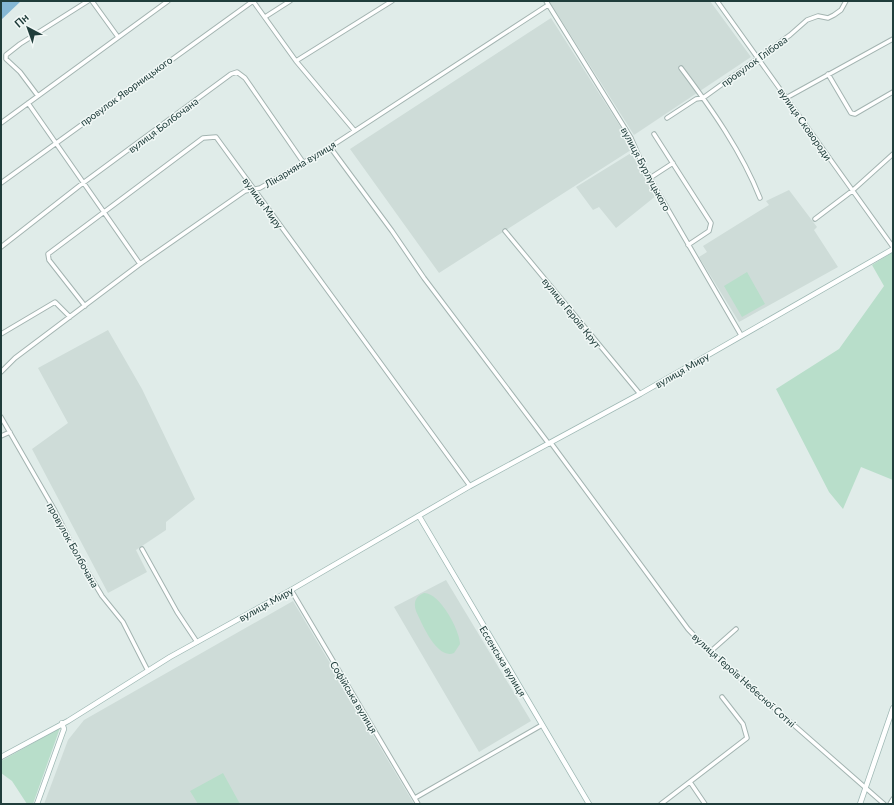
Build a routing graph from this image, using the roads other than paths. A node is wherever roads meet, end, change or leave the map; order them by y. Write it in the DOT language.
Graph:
graph roads {
  1 [pos="88,1"];
  2 [pos="92,1"];
  3 [pos="168,1"];
  4 [pos="253,1"];
  5 [pos="290,1"];
  6 [pos="392,1"];
  7 [pos="546,1"];
  8 [pos="717,1"];
  9 [pos="846,1"];
  10 [pos="548,5"];
  11 [pos="265,17"];
  12 [pos="118,37"];
  13 [pos="893,39"];
  14 [pos="758,58"];
  15 [pos="296,61"];
  16 [pos="682,68"];
  17 [pos="828,74"];
  18 [pos="893,92"];
  19 [pos="38,96"];
  20 [pos="704,98"];
  21 [pos="786,98"];
  22 [pos="28,103"];
  23 [pos="667,118"];
  24 [pos="1,124"];
  25 [pos="354,130"];
  26 [pos="654,134"];
  27 [pos="55,142"];
  28 [pos="330,147"];
  29 [pos="893,154"];
  30 [pos="303,162"];
  31 [pos="673,163"];
  32 [pos="650,178"];
  33 [pos="1,183"];
  34 [pos="83,183"];
  35 [pos="252,189"];
  36 [pos="852,191"];
  37 [pos="760,198"];
  38 [pos="104,212"];
  39 [pos="815,219"];
  40 [pos="505,231"];
  41 [pos="1,239"];
  42 [pos="5,244"];
  43 [pos="688,245"];
  44 [pos="1,247"];
  45 [pos="893,248"];
  46 [pos="140,264"];
  47 [pos="85,306"];
  48 [pos="70,317"];
  49 [pos="1,334"];
  50 [pos="741,335"];
  51 [pos="1,372"];
  52 [pos="640,394"];
  53 [pos="1,417"];
  54 [pos="10,432"];
  55 [pos="1,436"];
  56 [pos="550,444"];
  57 [pos="470,486"];
  58 [pos="419,516"];
  59 [pos="142,549"];
  60 [pos="291,590"];
  61 [pos="736,629"];
  62 [pos="197,642"];
  63 [pos="710,652"];
  64 [pos="148,671"];
  65 [pos="722,697"];
  66 [pos="893,708"];
  67 [pos="62,723"];
  68 [pos="542,725"];
  69 [pos="1,757"];
  70 [pos="690,782"];
  71 [pos="865,788"];
  72 [pos="415,798"];
  73 [pos="893,799"];
  74 [pos="37,804"];
  75 [pos="418,804"];
  76 [pos="589,804"];
  77 [pos="661,804"];
  78 [pos="705,804"];
  79 [pos="860,804"];
  80 [pos="884,804"];
  81 [pos="890,804"];
  1 -- 19 [label="street"];
  2 -- 12 [label="street"];
  3 -- 12 [label="street"];
  4 -- 11 [label="street"];
  4 -- 27 [label="street, провулок Яворницького"];
  5 -- 11 [label="street"];
  6 -- 15 [label="street"];
  7 -- 10 [label="street, вулиця Бурлуцького"];
  8 -- 14 [label="street, вулиця Сковороди"];
  9 -- 14 [label="street, провулок Глібова"];
  10 -- 25 [label="street, Лікарняна вулиця"];
  10 -- 32 [label="street, вулиця Бурлуцького"];
  11 -- 15 [label="street"];
  12 -- 19 [label="street"];
  13 -- 17 [label="street"];
  14 -- 20 [label="street, провулок Глібова"];
  14 -- 21 [label="street, вулиця Сковороди"];
  15 -- 25 [label="street"];
  16 -- 20 [label="street"];
  17 -- 18 [label="street"];
  17 -- 21 [label="street"];
  19 -- 22 [label="street"];
  20 -- 23 [label="street, провулок Глібова"];
  20 -- 37 [label="street"];
  21 -- 36 [label="street, вулиця Сковороди"];
  22 -- 24 [label="street"];
  22 -- 27 [label="street"];
  25 -- 28 [label="street, Лікарняна вулиця"];
  26 -- 31 [label="street"];
  27 -- 33 [label="street, провулок Яворницького"];
  27 -- 34 [label="street"];
  28 -- 30 [label="street, Лікарняна вулиця"];
  28 -- 56 [label="street, вулиця Героїв Небесної Сотні"];
  29 -- 36 [label="street"];
  30 -- 34 [label="street, вулиця Болбочана"];
  30 -- 35 [label="street, Лікарняна вулиця"];
  31 -- 32 [label="street"];
  31 -- 43 [label="street"];
  32 -- 43 [label="street, вулиця Бурлуцького"];
  34 -- 38 [label="street"];
  34 -- 42 [label="street, вулиця Болбочана"];
  35 -- 38 [label="street, вулиця Миру"];
  35 -- 46 [label="street, Лікарняна вулиця"];
  35 -- 57 [label="street, вулиця Миру"];
  36 -- 39 [label="street"];
  36 -- 45 [label="street, вулиця Сковороди"];
  38 -- 46 [label="street"];
  38 -- 47 [label="street, вулиця Миру"];
  40 -- 52 [label="street, вулиця Героїв Крут"];
  41 -- 42 [label="street"];
  42 -- 44 [label="street, вулиця Болбочана"];
  43 -- 50 [label="street, вулиця Бурлуцького"];
  45 -- 50 [label="main road, вулиця Миру"];
  46 -- 47 [label="street, Лікарняна вулиця"];
  47 -- 48 [label="street, Лікарняна вулиця"];
  48 -- 49 [label="street"];
  48 -- 51 [label="street, Лікарняна вулиця"];
  50 -- 52 [label="main road, вулиця Миру"];
  52 -- 56 [label="main road, вулиця Миру"];
  53 -- 54 [label="street, провулок Болбочана"];
  54 -- 55 [label="street"];
  54 -- 64 [label="street, провулок Болбочана"];
  56 -- 57 [label="main road, вулиця Миру"];
  56 -- 63 [label="street, вулиця Героїв Небесної Сотні"];
  57 -- 58 [label="main road, вулиця Миру"];
  58 -- 60 [label="main road, вулиця Миру"];
  58 -- 68 [label="main road, Ессенська вулиця"];
  59 -- 62 [label="street"];
  60 -- 62 [label="main road, вулиця Миру"];
  60 -- 72 [label="street, Софійська вулиця"];
  61 -- 63 [label="street"];
  62 -- 64 [label="main road, вулиця Миру"];
  63 -- 71 [label="street, вулиця Героїв Небесної Сотні"];
  64 -- 67 [label="main road, вулиця Миру"];
  65 -- 70 [label="street"];
  66 -- 71 [label="main road"];
  67 -- 69 [label="main road, вулиця Миру"];
  67 -- 74 [label="main road"];
  68 -- 72 [label="street"];
  68 -- 76 [label="main road, Ессенська вулиця"];
  70 -- 77 [label="street"];
  70 -- 78 [label="street"];
  71 -- 79 [label="main road"];
  71 -- 80 [label="street, вулиця Героїв Небесної Сотні"];
  72 -- 75 [label="street, Софійська вулиця"];
  73 -- 81 [label="street"];
}
